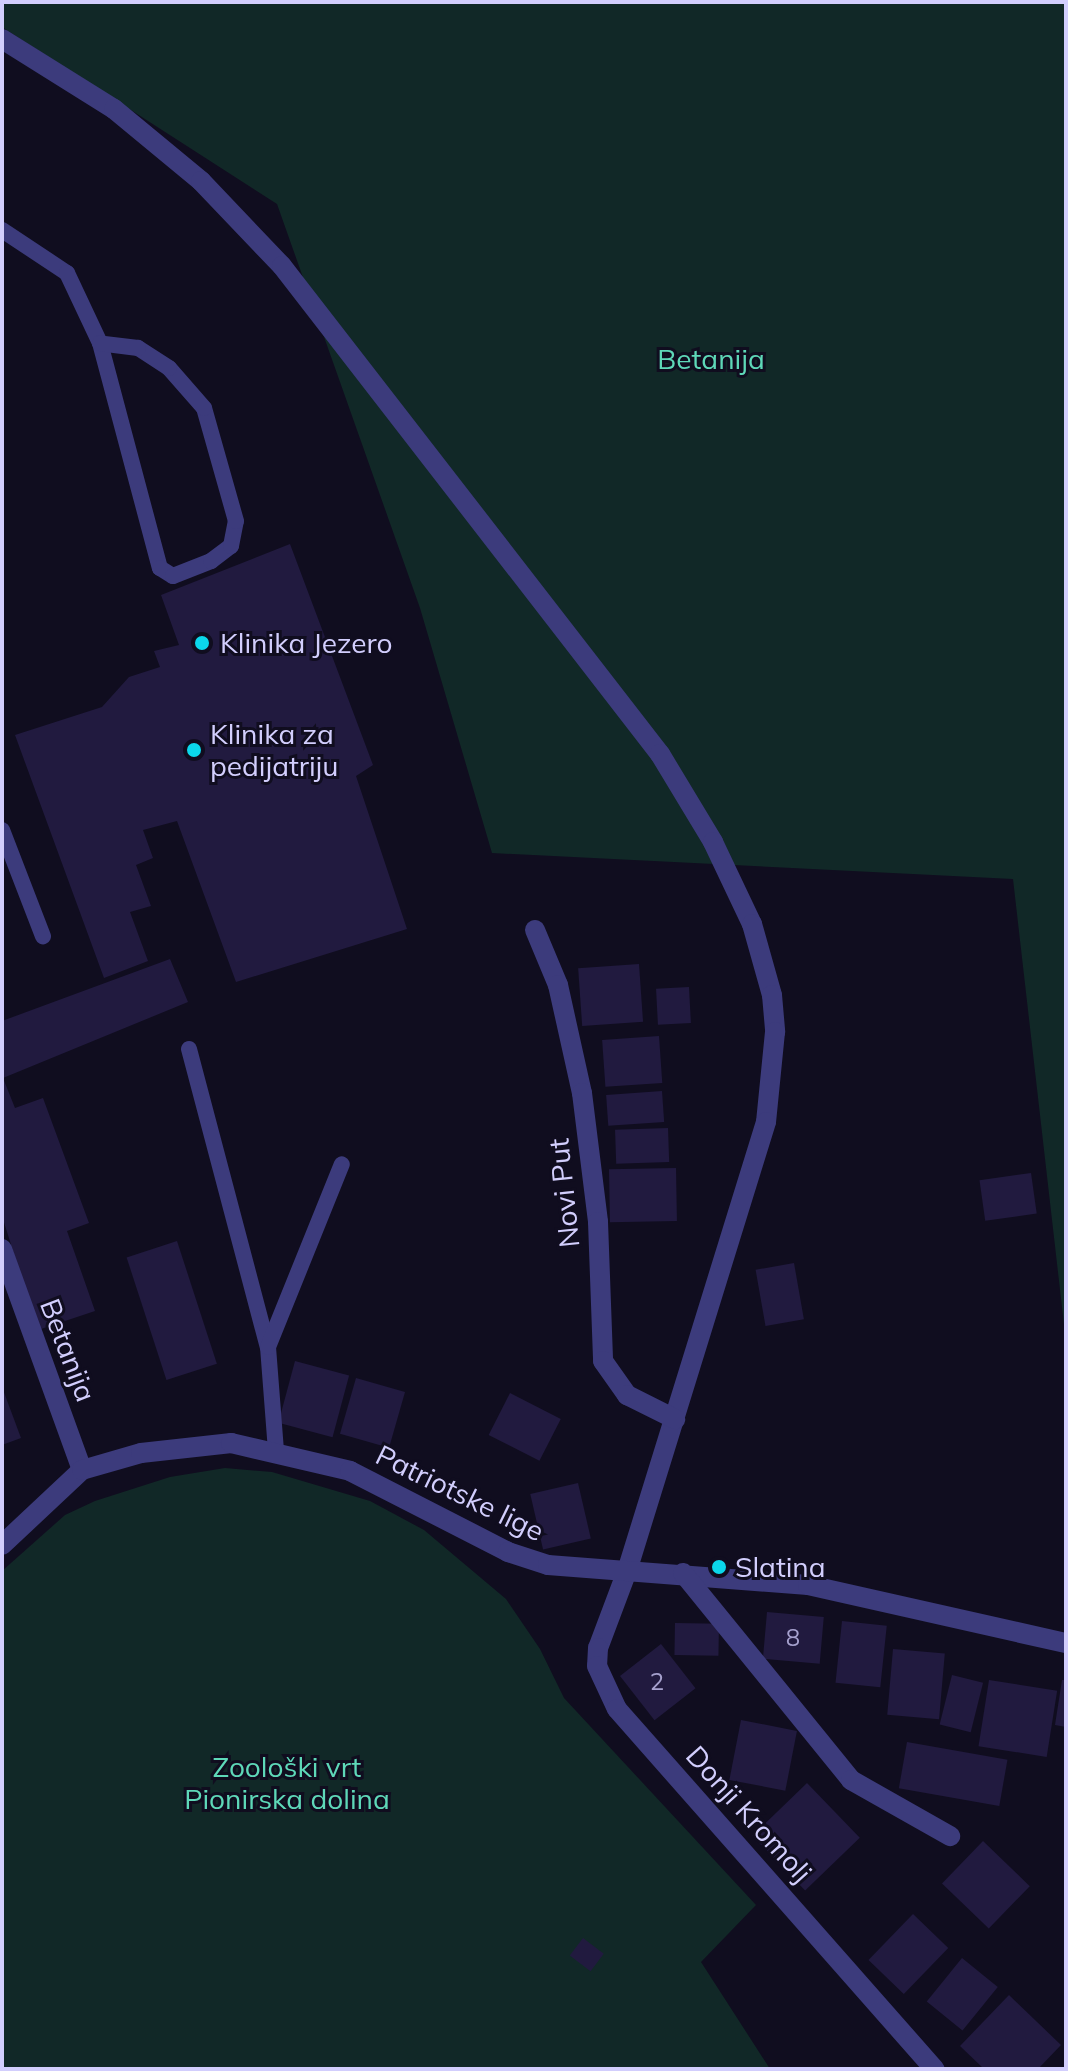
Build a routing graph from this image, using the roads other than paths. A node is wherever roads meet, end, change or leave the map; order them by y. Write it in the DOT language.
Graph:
graph roads {
  1 [pos="2,39"];
  2 [pos="2,230"];
  3 [pos="100,343"];
  4 [pos="2,830"];
  5 [pos="535,930"];
  6 [pos="43,936"];
  7 [pos="189,1049"];
  8 [pos="342,1164"];
  9 [pos="2,1249"];
  10 [pos="268,1347"];
  11 [pos="675,1419"];
  12 [pos="276,1452"];
  13 [pos="82,1470"];
  14 [pos="2,1545"];
  15 [pos="627,1571"];
  16 [pos="683,1573"];
  17 [pos="1066,1643"];
  18 [pos="950,1836"];
  19 [pos="934,2069"];
  1 -- 11 [label="street, Donji Kromolj"];
  2 -- 3 [label="lane"];
  3 -- 3 [label="lane"];
  4 -- 6 [label="lane"];
  5 -- 11 [label="street, Novi Put"];
  7 -- 10 [label="lane"];
  8 -- 10 [label="lane"];
  9 -- 13 [label="street, Betanija"];
  10 -- 12 [label="lane"];
  11 -- 15 [label="street, Donji Kromolj"];
  12 -- 13 [label="street, Patriotske lige"];
  12 -- 15 [label="street, Patriotske lige"];
  13 -- 14 [label="street, Patriotske lige"];
  15 -- 16 [label="street, Patriotske lige"];
  15 -- 19 [label="street, Donji Kromolj"];
  16 -- 17 [label="street, Patriotske lige"];
  16 -- 18 [label="street"];
}
